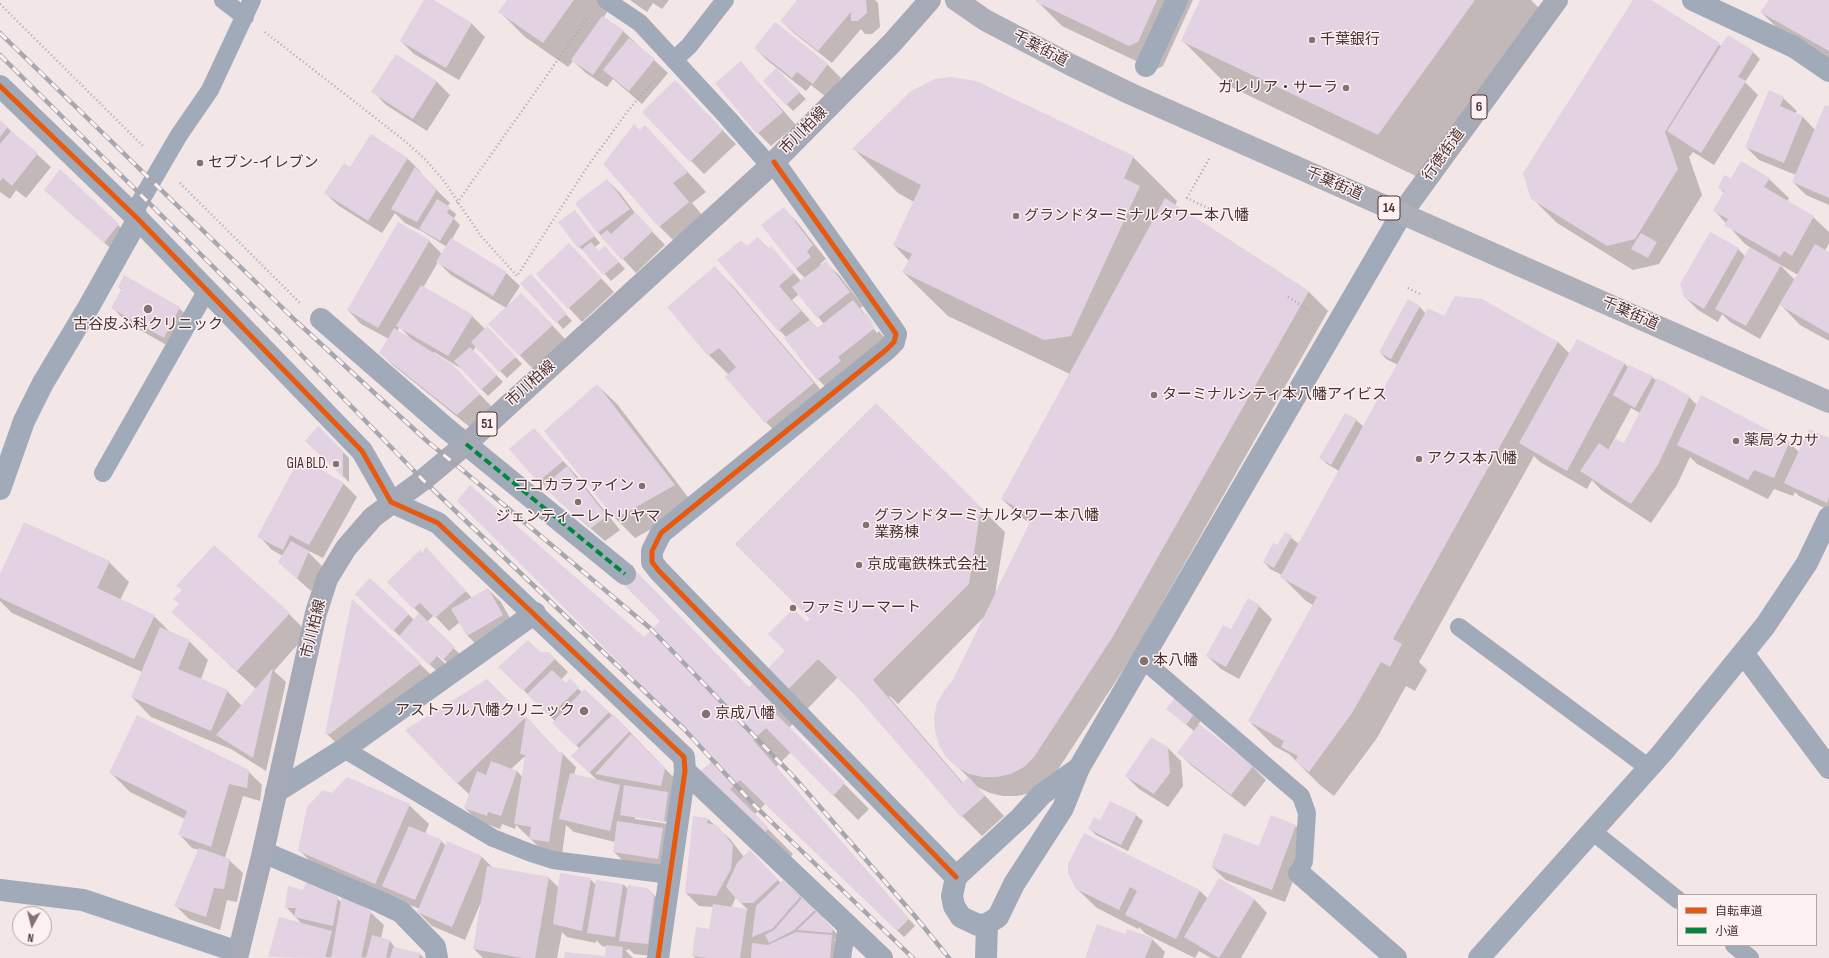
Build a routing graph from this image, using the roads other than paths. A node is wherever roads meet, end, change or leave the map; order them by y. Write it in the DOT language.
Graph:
graph roads {
  1 [pos="223,0"];
  2 [pos="252,0"];
  3 [pos="606,0"];
  4 [pos="725,0"];
  5 [pos="930,0"];
  6 [pos="956,0"];
  7 [pos="1177,0"];
  8 [pos="1557,0"];
  9 [pos="1693,0"];
  10 [pos="245,17"];
  11 [pos="674,60"];
  12 [pos="1146,66"];
  13 [pos="1829,71"];
  14 [pos="0,86"];
  15 [pos="772,164"];
  16 [pos="1402,213"];
  17 [pos="138,219"];
  18 [pos="207,290"];
  19 [pos="321,319"];
  20 [pos="1829,402"];
  21 [pos="466,444"];
  22 [pos="103,474"];
  23 [pos="0,489"];
  24 [pos="391,502"];
  25 [pos="1829,517"];
  26 [pos="625,574"];
  27 [pos="535,613"];
  28 [pos="1459,626"];
  29 [pos="1743,653"];
  30 [pos="1142,659"];
  31 [pos="344,749"];
  32 [pos="1079,768"];
  33 [pos="1649,768"];
  34 [pos="1829,768"];
  35 [pos="685,771"];
  36 [pos="276,792"];
  37 [pos="1592,831"];
  38 [pos="263,852"];
  39 [pos="1300,873"];
  40 [pos="670,875"];
  41 [pos="956,877"];
  42 [pos="0,890"];
  43 [pos="1677,899"];
  44 [pos="987,924"];
  45 [pos="847,926"];
  46 [pos="1735,946"];
  47 [pos="238,955"];
  48 [pos="437,958"];
  49 [pos="658,958"];
  50 [pos="842,958"];
  51 [pos="882,958"];
  52 [pos="986,958"];
  53 [pos="1396,958"];
  54 [pos="1479,958"];
  55 [pos="1750,958"];
  1 -- 10 [label="lane"];
  2 -- 10 [label="lane"];
  3 -- 11 [label="lane"];
  4 -- 11 [label="lane"];
  5 -- 15 [label="main road, 市川柏線 / 51"];
  6 -- 16 [label="highway, 千葉街道 / 14"];
  7 -- 12 [label="street"];
  8 -- 16 [label="main road, 行徳街道 / 6"];
  9 -- 13 [label="street"];
  10 -- 17 [label="lane"];
  11 -- 15 [label="lane"];
  14 -- 17 [label="street"];
  15 -- 21 [label="main road, 市川柏線 / 51"];
  15 -- 41 [label="street"];
  16 -- 20 [label="highway, 千葉街道 / 14"];
  16 -- 30 [label="street"];
  17 -- 18 [label="street"];
  17 -- 23 [label="street"];
  18 -- 22 [label="lane"];
  18 -- 24 [label="street"];
  19 -- 21 [label="street"];
  21 -- 24 [label="main road, 市川柏線 / 51"];
  21 -- 26 [label="street"];
  24 -- 27 [label="street"];
  24 -- 36 [label="main road, 市川柏線 / 51"];
  25 -- 29 [label="street"];
  27 -- 31 [label="street"];
  27 -- 35 [label="street"];
  28 -- 33 [label="lane"];
  29 -- 33 [label="street"];
  29 -- 34 [label="street"];
  30 -- 32 [label="street"];
  30 -- 39 [label="lane"];
  31 -- 36 [label="street"];
  31 -- 40 [label="lane"];
  32 -- 41 [label="street"];
  32 -- 44 [label="street"];
  33 -- 37 [label="street"];
  35 -- 40 [label="street"];
  35 -- 45 [label="street"];
  36 -- 38 [label="main road, 市川柏線 / 51"];
  37 -- 43 [label="lane"];
  37 -- 54 [label="street"];
  38 -- 47 [label="main road, 市川柏線 / 51"];
  38 -- 48 [label="street"];
  39 -- 53 [label="street"];
  40 -- 49 [label="street"];
  41 -- 44 [label="street"];
  42 -- 47 [label="street"];
  44 -- 52 [label="street"];
  45 -- 50 [label="lane"];
  45 -- 51 [label="street"];
  46 -- 55 [label="lane"];
}
